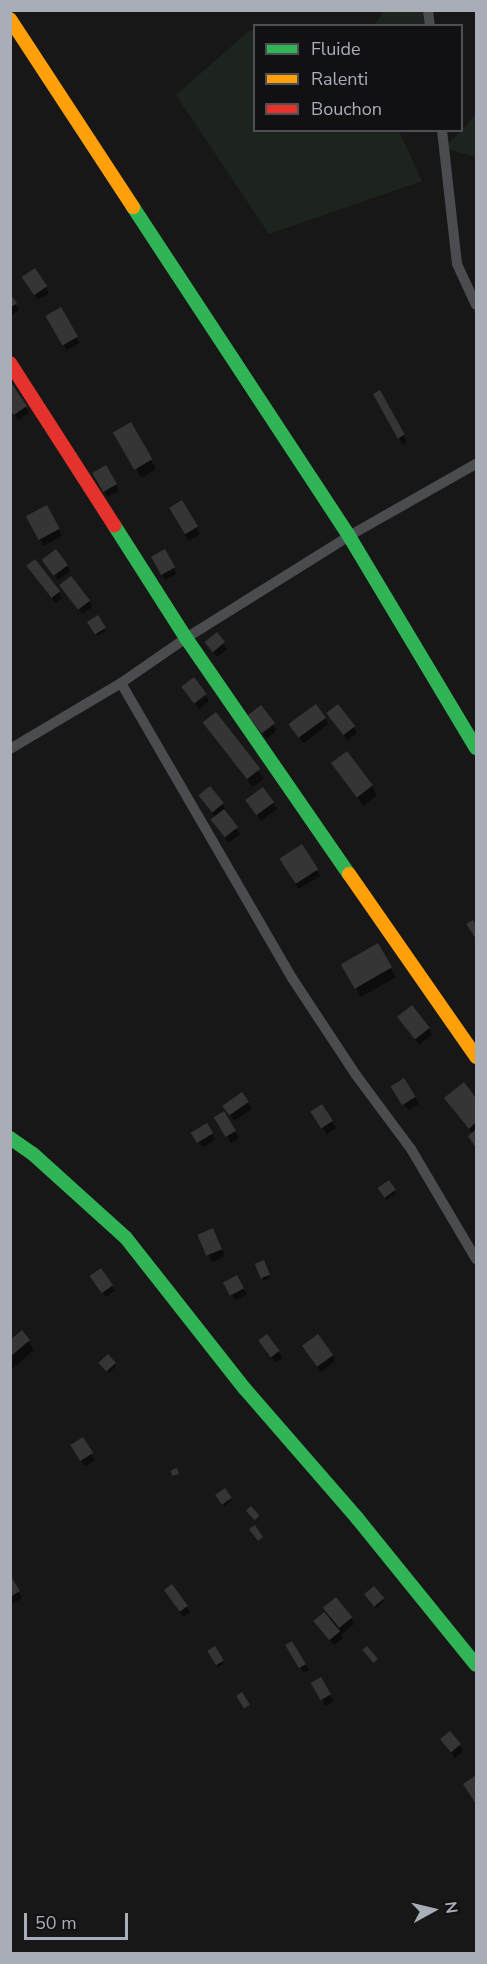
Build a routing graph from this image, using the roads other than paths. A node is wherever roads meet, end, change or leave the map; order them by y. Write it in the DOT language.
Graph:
graph roads {
  1 [pos="10,19"];
  2 [pos="442,132"];
  3 [pos="477,305"];
  4 [pos="10,363"];
  5 [pos="477,464"];
  6 [pos="349,536"];
  7 [pos="186,638"];
  8 [pos="121,683"];
  9 [pos="475,742"];
  10 [pos="10,749"];
  11 [pos="477,1057"];
  12 [pos="10,1137"];
  13 [pos="477,1259"];
  14 [pos="477,1665"];
  1 -- 6 [label="street"];
  2 -- 3 [label="street"];
  4 -- 7 [label="street"];
  5 -- 6 [label="street"];
  6 -- 7 [label="street"];
  6 -- 9 [label="street"];
  7 -- 8 [label="street"];
  7 -- 11 [label="street"];
  8 -- 10 [label="street"];
  8 -- 13 [label="street"];
  12 -- 14 [label="street"];
}
